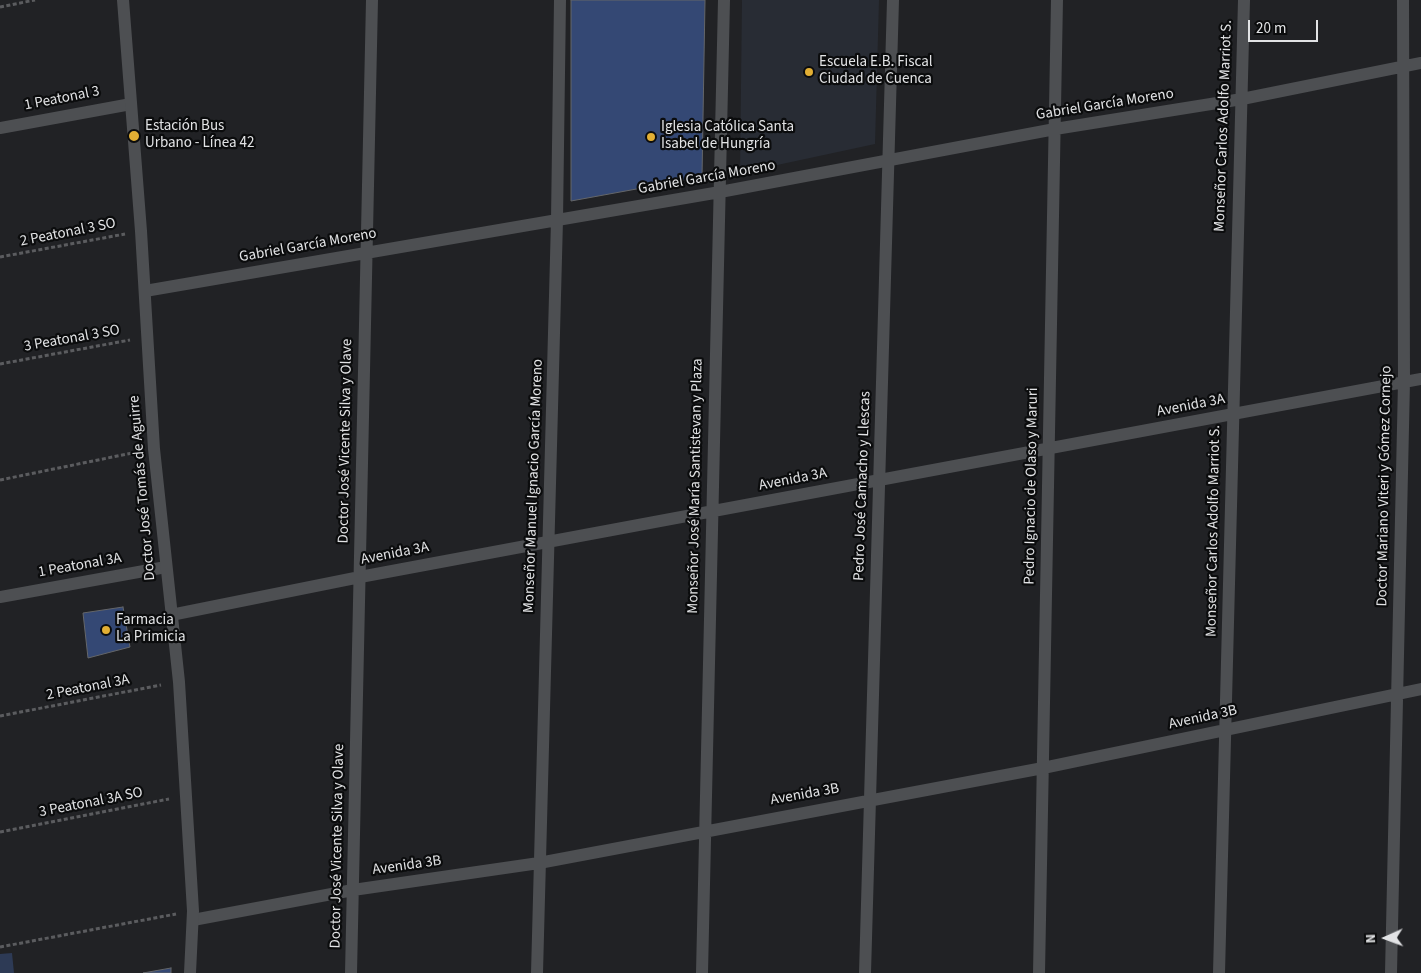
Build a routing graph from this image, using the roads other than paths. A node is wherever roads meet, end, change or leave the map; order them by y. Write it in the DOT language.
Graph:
graph roads {
  1 [pos="124,0"];
  2 [pos="372,0"];
  3 [pos="560,0"];
  4 [pos="724,0"];
  5 [pos="893,0"];
  6 [pos="1057,0"];
  7 [pos="1244,0"];
  8 [pos="1403,0"];
  9 [pos="1421,63"];
  10 [pos="1402,66"];
  11 [pos="1242,99"];
  12 [pos="131,104"];
  13 [pos="0,128"];
  14 [pos="1055,129"];
  15 [pos="889,161"];
  16 [pos="720,192"];
  17 [pos="557,220"];
  18 [pos="366,253"];
  19 [pos="145,291"];
  20 [pos="1421,379"];
  21 [pos="1404,382"];
  22 [pos="1232,414"];
  23 [pos="1048,449"];
  24 [pos="879,480"];
  25 [pos="712,512"];
  26 [pos="549,542"];
  27 [pos="166,567"];
  28 [pos="360,578"];
  29 [pos="0,597"];
  30 [pos="171,615"];
  31 [pos="1421,689"];
  32 [pos="1397,694"];
  33 [pos="1225,730"];
  34 [pos="1043,768"];
  35 [pos="870,800"];
  36 [pos="705,830"];
  37 [pos="539,863"];
  38 [pos="353,890"];
  39 [pos="193,915"];
  40 [pos="190,973"];
  41 [pos="351,973"];
  42 [pos="537,973"];
  43 [pos="702,973"];
  44 [pos="866,973"];
  45 [pos="1039,973"];
  46 [pos="1219,973"];
  47 [pos="1391,973"];
  1 -- 12 [label="street, Doctor José Tomás de Aguirre"];
  2 -- 18 [label="street, Doctor José Vicente Silva y Olave"];
  3 -- 17 [label="street, Monseñor Manuel Ignacio García Moreno"];
  4 -- 16 [label="street, Monseñor José María Santistevan y Plaza"];
  5 -- 15 [label="street, Pedro José Camacho y Llescas"];
  6 -- 14 [label="street, Pedro Ignacio de Olaso y Maruri"];
  7 -- 11 [label="street, Monseñor Carlos Adolfo Marriot S."];
  8 -- 10 [label="street, Doctor Mariano Viteri y Gómez Cornejo"];
  9 -- 10 [label="street, Gabriel García Moreno"];
  10 -- 11 [label="street, Gabriel García Moreno"];
  10 -- 21 [label="street, Doctor Mariano Viteri y Gómez Cornejo"];
  11 -- 14 [label="street, Gabriel García Moreno"];
  11 -- 22 [label="street, Monseñor Carlos Adolfo Marriot S."];
  12 -- 13 [label="street, 1 Peatonal 3"];
  12 -- 19 [label="street, Doctor José Tomás de Aguirre"];
  14 -- 15 [label="street, Gabriel García Moreno"];
  14 -- 23 [label="street, Pedro Ignacio de Olaso y Maruri"];
  15 -- 16 [label="street, Gabriel García Moreno"];
  15 -- 24 [label="street, Pedro José Camacho y Llescas"];
  16 -- 17 [label="street, Gabriel García Moreno"];
  16 -- 25 [label="street, Monseñor José María Santistevan y Plaza"];
  17 -- 18 [label="street, Gabriel García Moreno"];
  17 -- 26 [label="street, Monseñor Manuel Ignacio García Moreno"];
  18 -- 19 [label="street, Gabriel García Moreno"];
  18 -- 28 [label="street, Doctor José Vicente Silva y Olave"];
  19 -- 27 [label="street, Doctor José Tomás de Aguirre"];
  20 -- 21 [label="street, Avenida 3A"];
  21 -- 22 [label="street, Avenida 3A"];
  21 -- 32 [label="street, Doctor Mariano Viteri y Gómez Cornejo"];
  22 -- 23 [label="street, Avenida 3A"];
  22 -- 33 [label="street, Monseñor Carlos Adolfo Marriot S."];
  23 -- 24 [label="street, Avenida 3A"];
  23 -- 34 [label="street, Pedro Ignacio de Olaso y Maruri"];
  24 -- 25 [label="street, Avenida 3A"];
  24 -- 35 [label="street, Pedro José Camacho y Llescas"];
  25 -- 26 [label="street, Avenida 3A"];
  25 -- 36 [label="street, Monseñor José María Santistevan y Plaza"];
  26 -- 28 [label="street, Avenida 3A"];
  26 -- 37 [label="street, Monseñor Manuel Ignacio García Moreno"];
  27 -- 29 [label="street, 1 Peatonal 3A"];
  27 -- 30 [label="street, Doctor José Tomás de Aguirre"];
  28 -- 30 [label="street, Avenida 3A"];
  28 -- 38 [label="street, Doctor José Vicente Silva y Olave"];
  30 -- 39 [label="street, Doctor José Tomás de Aguirre"];
  31 -- 32 [label="street, Avenida 3B"];
  32 -- 33 [label="street, Avenida 3B"];
  32 -- 47 [label="street, Doctor Mariano Viteri y Gómez Cornejo"];
  33 -- 34 [label="street, Avenida 3B"];
  33 -- 46 [label="street, Monseñor Carlos Adolfo Marriot S."];
  34 -- 35 [label="street, Avenida 3B"];
  34 -- 45 [label="street, Pedro Ignacio de Olaso y Maruri"];
  35 -- 36 [label="street, Avenida 3B"];
  35 -- 44 [label="street, Pedro José Camacho y Llescas"];
  36 -- 37 [label="street, Avenida 3B"];
  36 -- 43 [label="street, Monseñor José María Santistevan y Plaza"];
  37 -- 38 [label="street, Avenida 3B"];
  37 -- 42 [label="street, Monseñor Manuel Ignacio García Moreno"];
  38 -- 39 [label="street, Avenida 3B"];
  38 -- 41 [label="street, Doctor José Vicente Silva y Olave"];
  39 -- 40 [label="street, Doctor José Tomás de Aguirre"];
}
